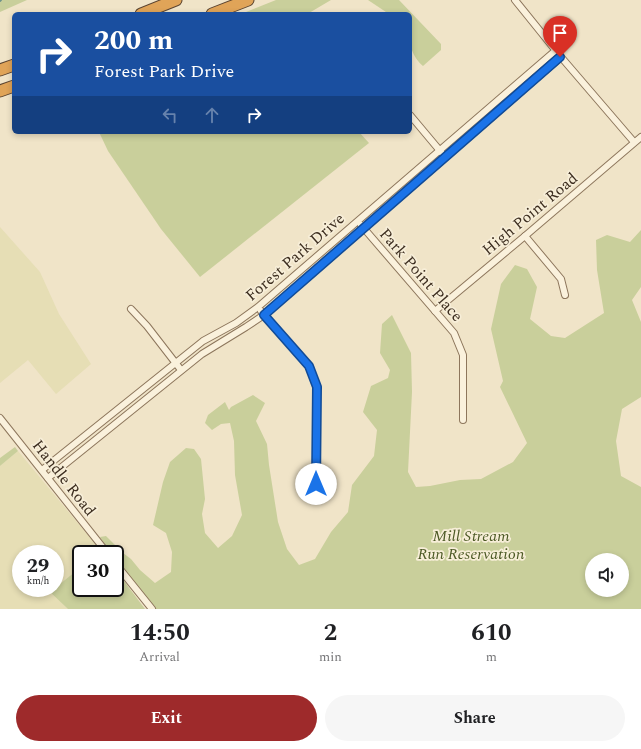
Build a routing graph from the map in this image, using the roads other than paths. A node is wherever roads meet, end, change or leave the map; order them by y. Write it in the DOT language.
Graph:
graph roads {
  1 [pos="176,0"];
  2 [pos="248,0"];
  3 [pos="515,0"];
  4 [pos="146,12"];
  5 [pos="217,12"];
  6 [pos="555,51"];
  7 [pos="560,57"];
  8 [pos="12,66"];
  9 [pos="0,70"];
  10 [pos="12,87"];
  11 [pos="0,91"];
  12 [pos="412,117"];
  13 [pos="641,137"];
  14 [pos="634,142"];
  15 [pos="439,150"];
  16 [pos="446,158"];
  17 [pos="357,221"];
  18 [pos="363,228"];
  19 [pos="525,236"];
  20 [pos="565,295"];
  21 [pos="258,307"];
  22 [pos="131,309"];
  23 [pos="435,311"];
  24 [pos="264,315"];
  25 [pos="175,362"];
  26 [pos="181,370"];
  27 [pos="0,418"];
  28 [pos="463,420"];
  29 [pos="42,470"];
  30 [pos="48,478"];
  31 [pos="316,484"];
  32 [pos="101,545"];
  33 [pos="124,574"];
  34 [pos="152,609"];
  1 -- 4 [label="highway"];
  2 -- 5 [label="highway"];
  3 -- 6 [label="street"];
  6 -- 7 [label="street"];
  6 -- 15 [label="street, Forest Park Drive"];
  7 -- 14 [label="street"];
  7 -- 16 [label="street, Forest Park Drive"];
  8 -- 9 [label="highway"];
  10 -- 11 [label="highway"];
  12 -- 15 [label="street"];
  13 -- 14 [label="street, High Point Road"];
  14 -- 19 [label="street, High Point Road"];
  15 -- 16 [label="street"];
  15 -- 17 [label="street, Forest Park Drive"];
  16 -- 18 [label="street, Forest Park Drive"];
  17 -- 18 [label="street, Park Point Place"];
  17 -- 21 [label="street, Forest Park Drive"];
  18 -- 23 [label="street, Park Point Place"];
  18 -- 24 [label="street, Forest Park Drive"];
  19 -- 20 [label="street"];
  19 -- 23 [label="street, High Point Road"];
  21 -- 24 [label="street"];
  21 -- 25 [label="street, Forest Park Drive"];
  22 -- 25 [label="street"];
  23 -- 28 [label="street, Park Point Place"];
  24 -- 26 [label="street, Forest Park Drive"];
  24 -- 31 [label="street"];
  25 -- 26 [label="street"];
  25 -- 29 [label="street, Forest Park Drive"];
  26 -- 30 [label="street, Forest Park Drive"];
  27 -- 29 [label="street, Handle Road"];
  29 -- 30 [label="street, Handle Road"];
  30 -- 32 [label="street, Handle Road"];
  33 -- 34 [label="street"];
}
